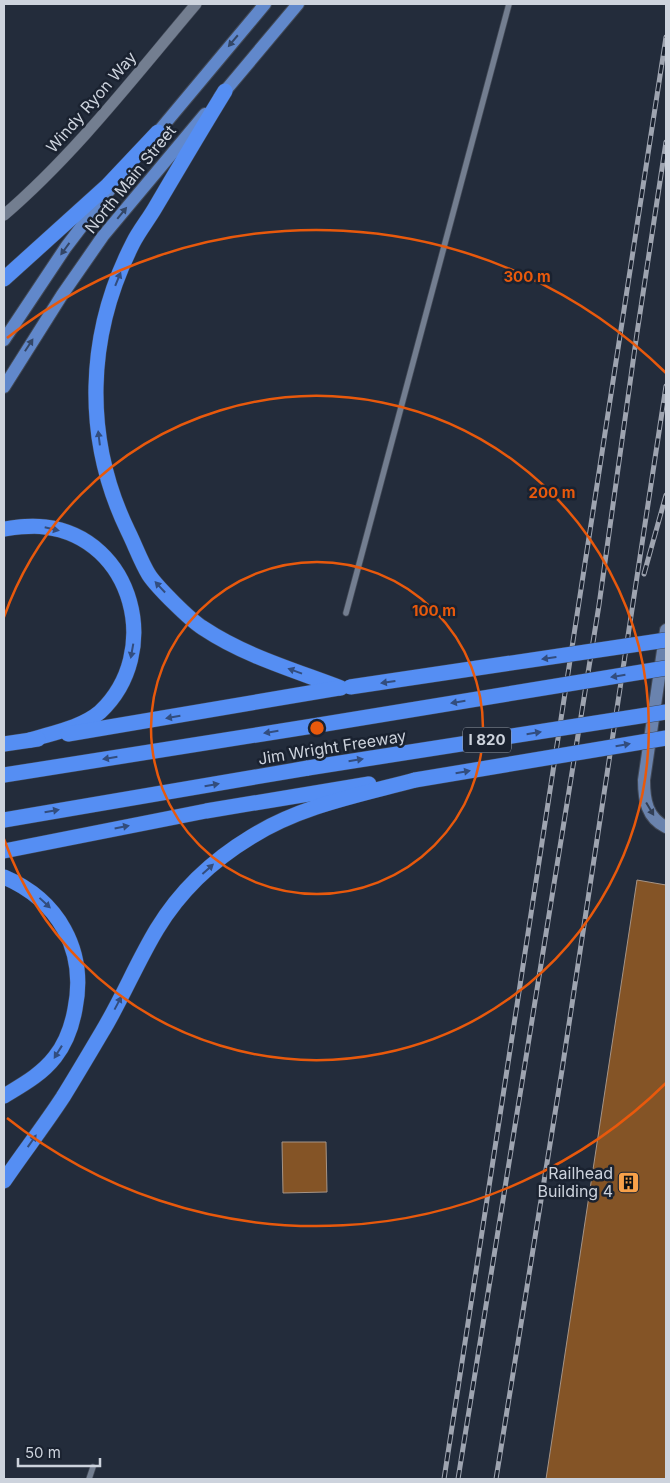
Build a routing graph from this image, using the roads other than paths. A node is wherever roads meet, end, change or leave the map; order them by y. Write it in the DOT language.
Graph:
graph roads {
  1 [pos="265,4"];
  2 [pos="298,4"];
  3 [pos="509,4"];
  4 [pos="193,5"];
  5 [pos="225,91"];
  6 [pos="158,132"];
  7 [pos="4,215"];
  8 [pos="4,279"];
  9 [pos="4,340"];
  10 [pos="4,387"];
  11 [pos="4,529"];
  12 [pos="346,613"];
  13 [pos="666,630"];
  14 [pos="666,640"];
  15 [pos="666,668"];
  16 [pos="346,688"];
  17 [pos="666,712"];
  18 [pos="666,738"];
  19 [pos="30,740"];
  20 [pos="4,744"];
  21 [pos="4,775"];
  22 [pos="415,780"];
  23 [pos="4,820"];
  24 [pos="666,827"];
  25 [pos="4,850"];
  26 [pos="4,877"];
  27 [pos="4,1096"];
  28 [pos="4,1181"];
  29 [pos="92,1467"];
  30 [pos="89,1479"];
  1 -- 6 [label="main road, North Main Street, one-way"];
  2 -- 5 [label="main road, North Main Street"];
  3 -- 12 [label="lane"];
  4 -- 7 [label="street, Windy Ryon Way"];
  10 -- 5 [label="main road, North Main Street, one-way"];
  16 -- 5 [label="highway, one-way"];
  6 -- 8 [label="highway"];
  6 -- 9 [label="main road, North Main Street, one-way"];
  11 -- 19 [label="highway, one-way"];
  13 -- 24 [label="street, one-way"];
  14 -- 16 [label="highway, one-way, bridge"];
  15 -- 21 [label="highway, Jim Wright Freeway, one-way, bridge"];
  16 -- 19 [label="highway, one-way"];
  23 -- 17 [label="highway, Jim Wright Freeway / I 820, one-way, bridge"];
  22 -- 18 [label="highway, one-way, bridge"];
  19 -- 20 [label="highway"];
  25 -- 22 [label="highway, one-way"];
  28 -- 22 [label="highway, one-way"];
  26 -- 27 [label="highway, one-way"];
  29 -- 30 [label="lane"];
}
